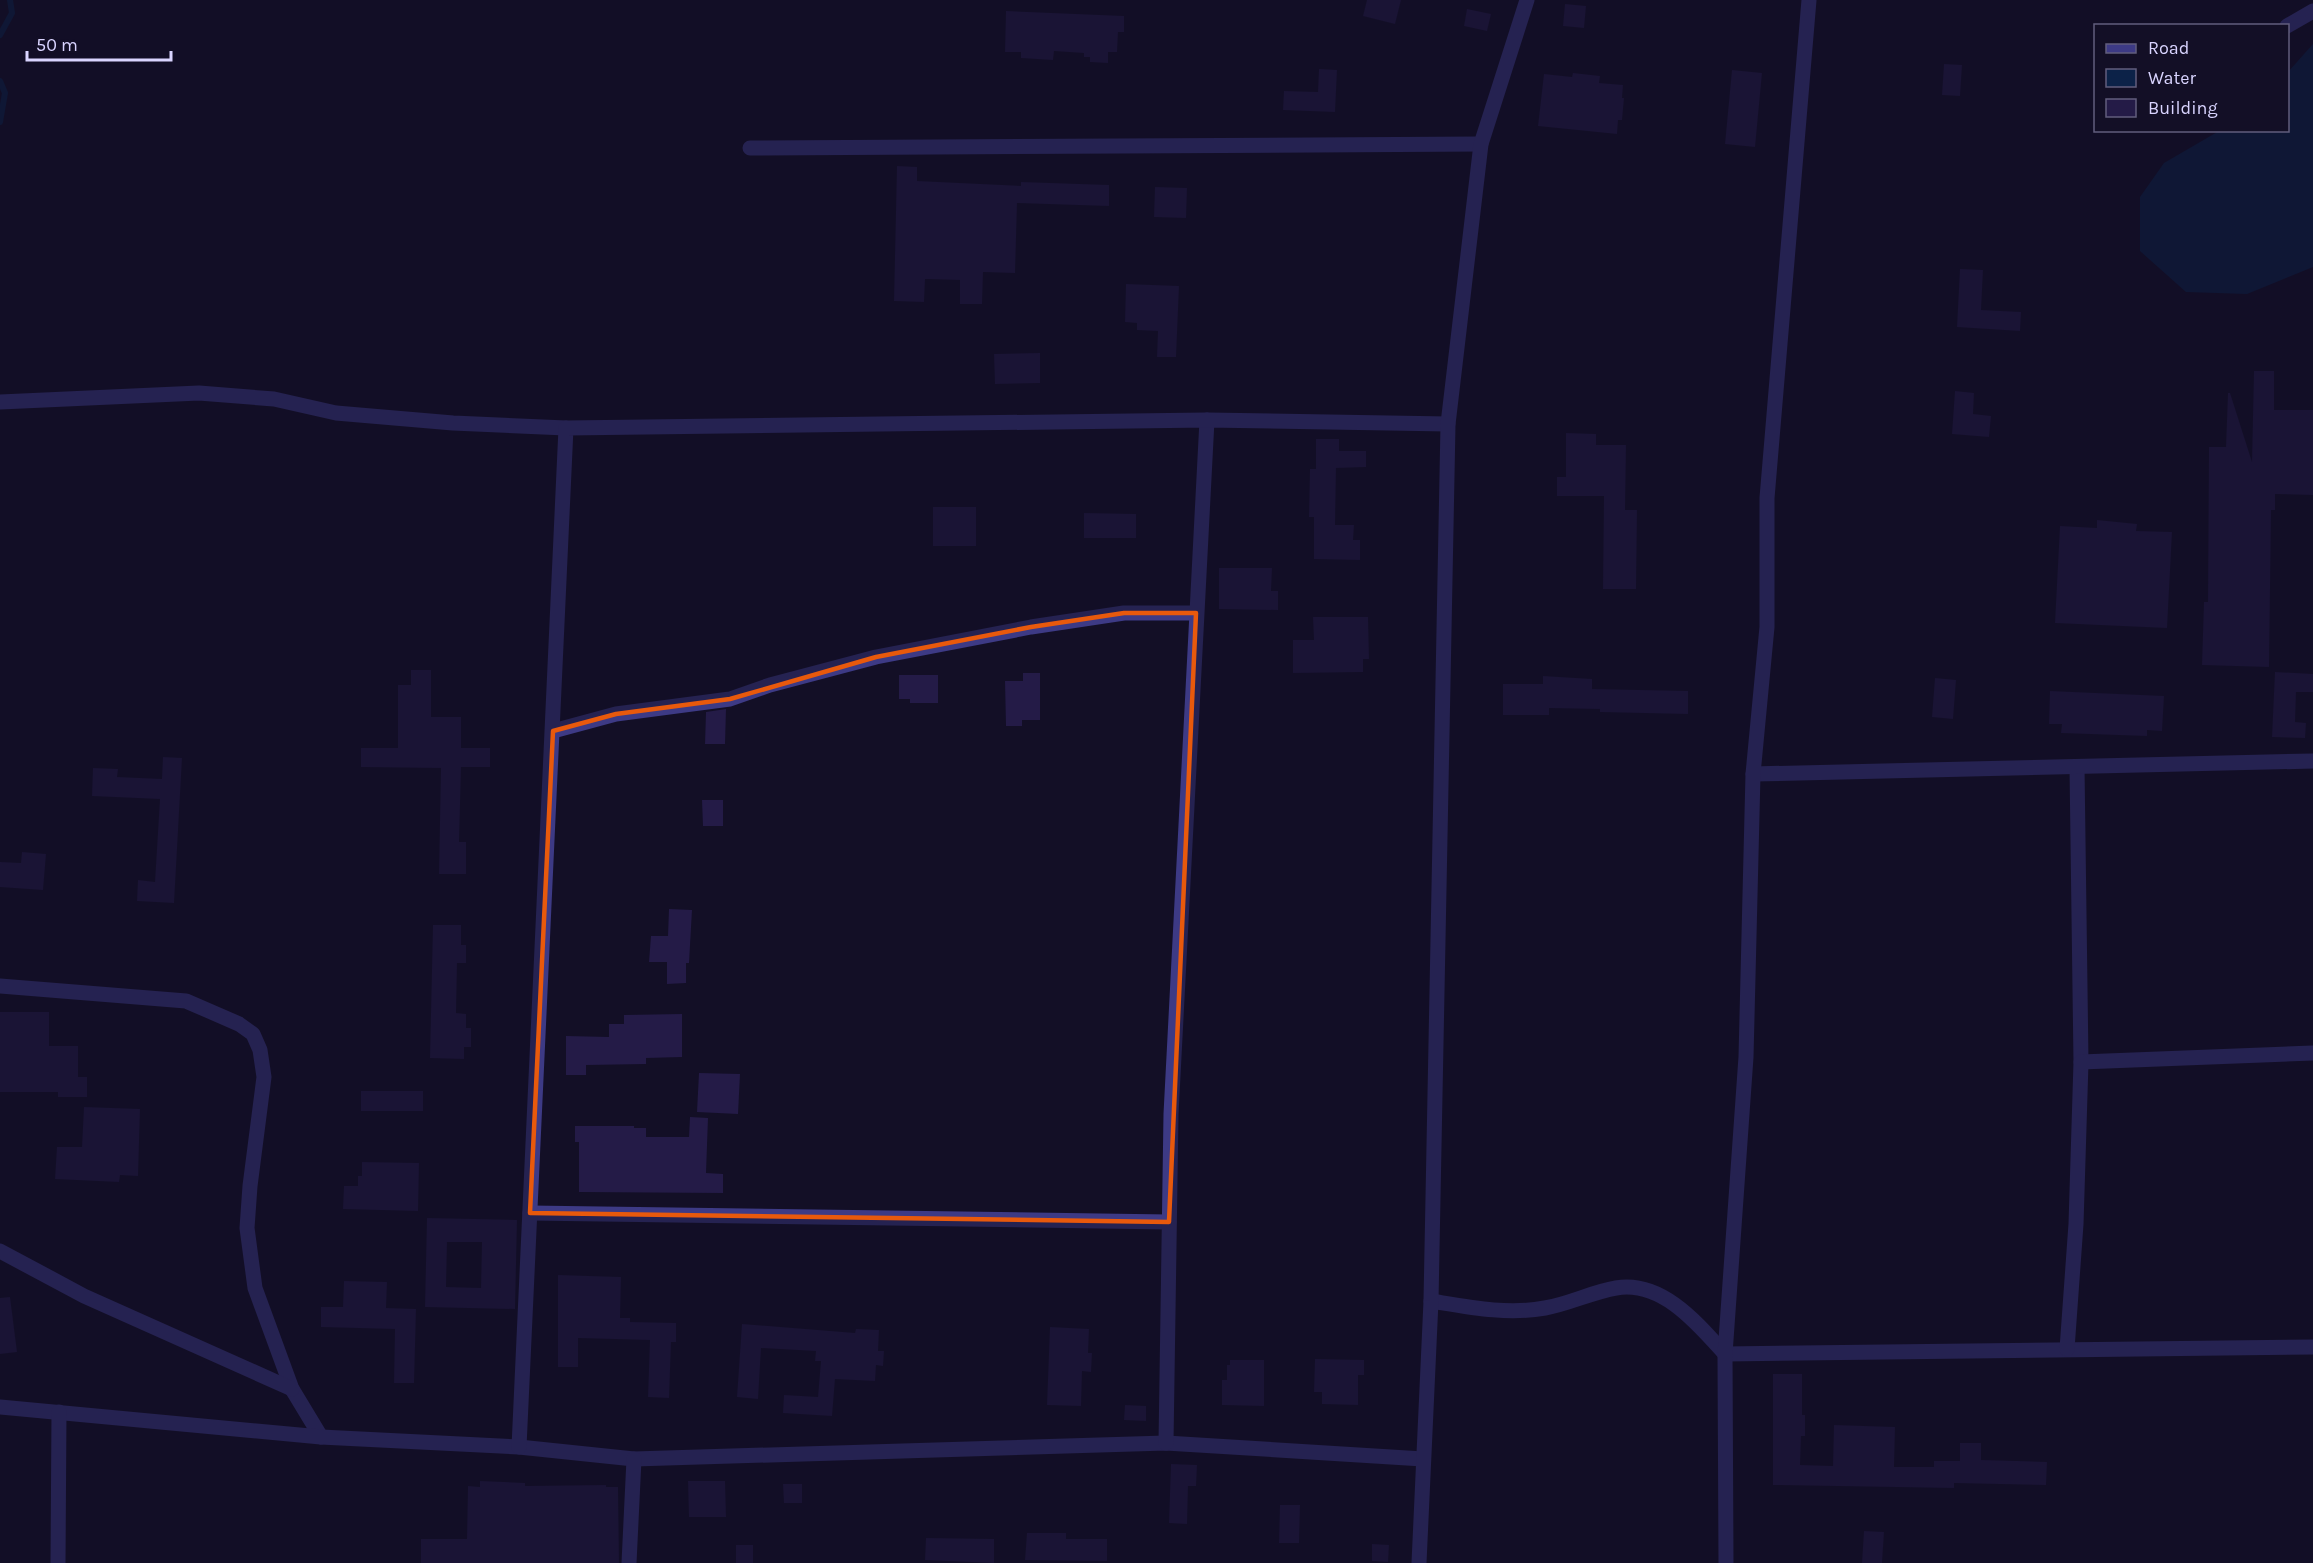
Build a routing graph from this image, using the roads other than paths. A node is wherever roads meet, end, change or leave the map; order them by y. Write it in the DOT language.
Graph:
graph roads {
  1 [pos="1527,0"];
  2 [pos="1809,0"];
  3 [pos="2313,12"];
  4 [pos="2289,25"];
  5 [pos="1481,144"];
  6 [pos="750,148"];
  7 [pos="0,402"];
  8 [pos="1207,420"];
  9 [pos="1448,424"];
  10 [pos="566,428"];
  11 [pos="1196,613"];
  12 [pos="553,731"];
  13 [pos="2313,761"];
  14 [pos="2077,767"];
  15 [pos="1753,774"];
  16 [pos="0,986"];
  17 [pos="2313,1053"];
  18 [pos="2081,1062"];
  19 [pos="530,1213"];
  20 [pos="1169,1222"];
  21 [pos="0,1251"];
  22 [pos="1431,1301"];
  23 [pos="2313,1347"];
  24 [pos="2067,1349"];
  25 [pos="1725,1354"];
  26 [pos="292,1389"];
  27 [pos="0,1407"];
  28 [pos="59,1412"];
  29 [pos="321,1437"];
  30 [pos="1166,1443"];
  31 [pos="519,1447"];
  32 [pos="634,1459"];
  33 [pos="1423,1459"];
  34 [pos="58,1563"];
  35 [pos="629,1563"];
  36 [pos="1419,1563"];
  37 [pos="1726,1563"];
  1 -- 5 [label="street"];
  2 -- 15 [label="street"];
  3 -- 4 [label="street"];
  5 -- 6 [label="street"];
  5 -- 9 [label="street"];
  7 -- 10 [label="street"];
  8 -- 9 [label="street"];
  8 -- 10 [label="street"];
  8 -- 11 [label="street"];
  9 -- 22 [label="street"];
  10 -- 12 [label="street"];
  11 -- 12 [label="street"];
  11 -- 20 [label="street"];
  12 -- 19 [label="street"];
  13 -- 14 [label="street"];
  14 -- 15 [label="street"];
  14 -- 18 [label="street"];
  15 -- 25 [label="street"];
  16 -- 26 [label="street"];
  17 -- 18 [label="street"];
  18 -- 24 [label="street"];
  19 -- 20 [label="street"];
  19 -- 31 [label="street"];
  20 -- 30 [label="street"];
  21 -- 26 [label="street"];
  22 -- 25 [label="street"];
  22 -- 33 [label="street"];
  23 -- 24 [label="street"];
  24 -- 25 [label="street"];
  25 -- 37 [label="street"];
  26 -- 29 [label="street"];
  27 -- 28 [label="street"];
  28 -- 29 [label="street"];
  28 -- 34 [label="street"];
  29 -- 31 [label="street"];
  30 -- 32 [label="street"];
  30 -- 33 [label="street"];
  31 -- 32 [label="street"];
  32 -- 35 [label="street"];
  33 -- 36 [label="street"];
}
